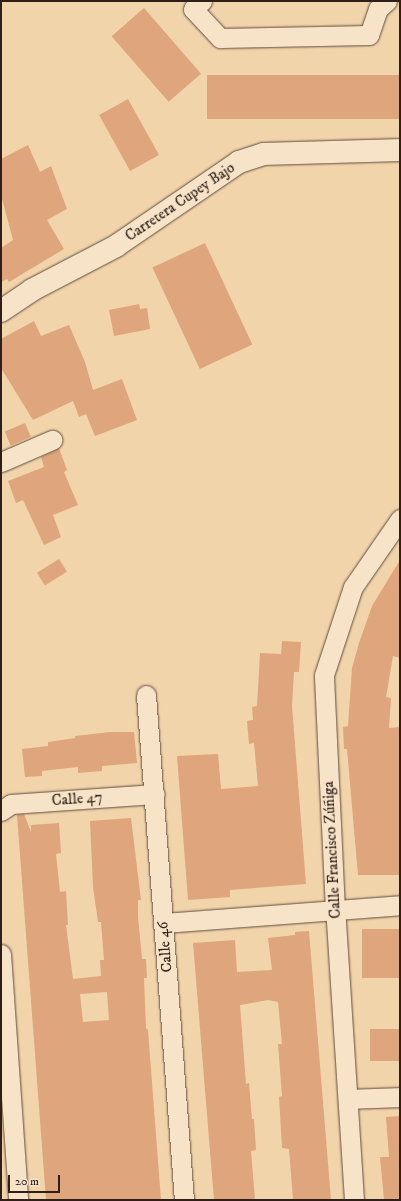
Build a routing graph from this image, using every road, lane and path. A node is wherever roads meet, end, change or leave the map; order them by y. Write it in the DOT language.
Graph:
graph roads {
  1 [pos="202,1"];
  2 [pos="379,4"];
  3 [pos="400,150"];
  4 [pos="1,311"];
  5 [pos="52,440"];
  6 [pos="1,462"];
  7 [pos="400,519"];
  8 [pos="146,695"];
  9 [pos="155,794"];
  10 [pos="1,812"];
  11 [pos="400,905"];
  12 [pos="335,910"];
  13 [pos="163,923"];
  14 [pos="1,954"];
  15 [pos="400,1097"];
  16 [pos="348,1099"];
  17 [pos="7,1144"];
  18 [pos="18,1200"];
  19 [pos="184,1200"];
  20 [pos="354,1200"];
  1 -- 2 [label="street"];
  3 -- 4 [label="street, Carretera Cupey Bajo"];
  5 -- 6 [label="street"];
  7 -- 12 [label="street, Calle Francisco Zúñiga"];
  8 -- 9 [label="street, Calle 46"];
  9 -- 10 [label="street, Calle 47"];
  9 -- 13 [label="street, Calle 46"];
  11 -- 12 [label="street"];
  12 -- 13 [label="street"];
  12 -- 16 [label="street, Calle Francisco Zúñiga"];
  13 -- 19 [label="street, Calle 46"];
  14 -- 17 [label="street"];
  15 -- 16 [label="street"];
  16 -- 20 [label="street, Calle Francisco Zúñiga"];
  17 -- 18 [label="street"];
}
